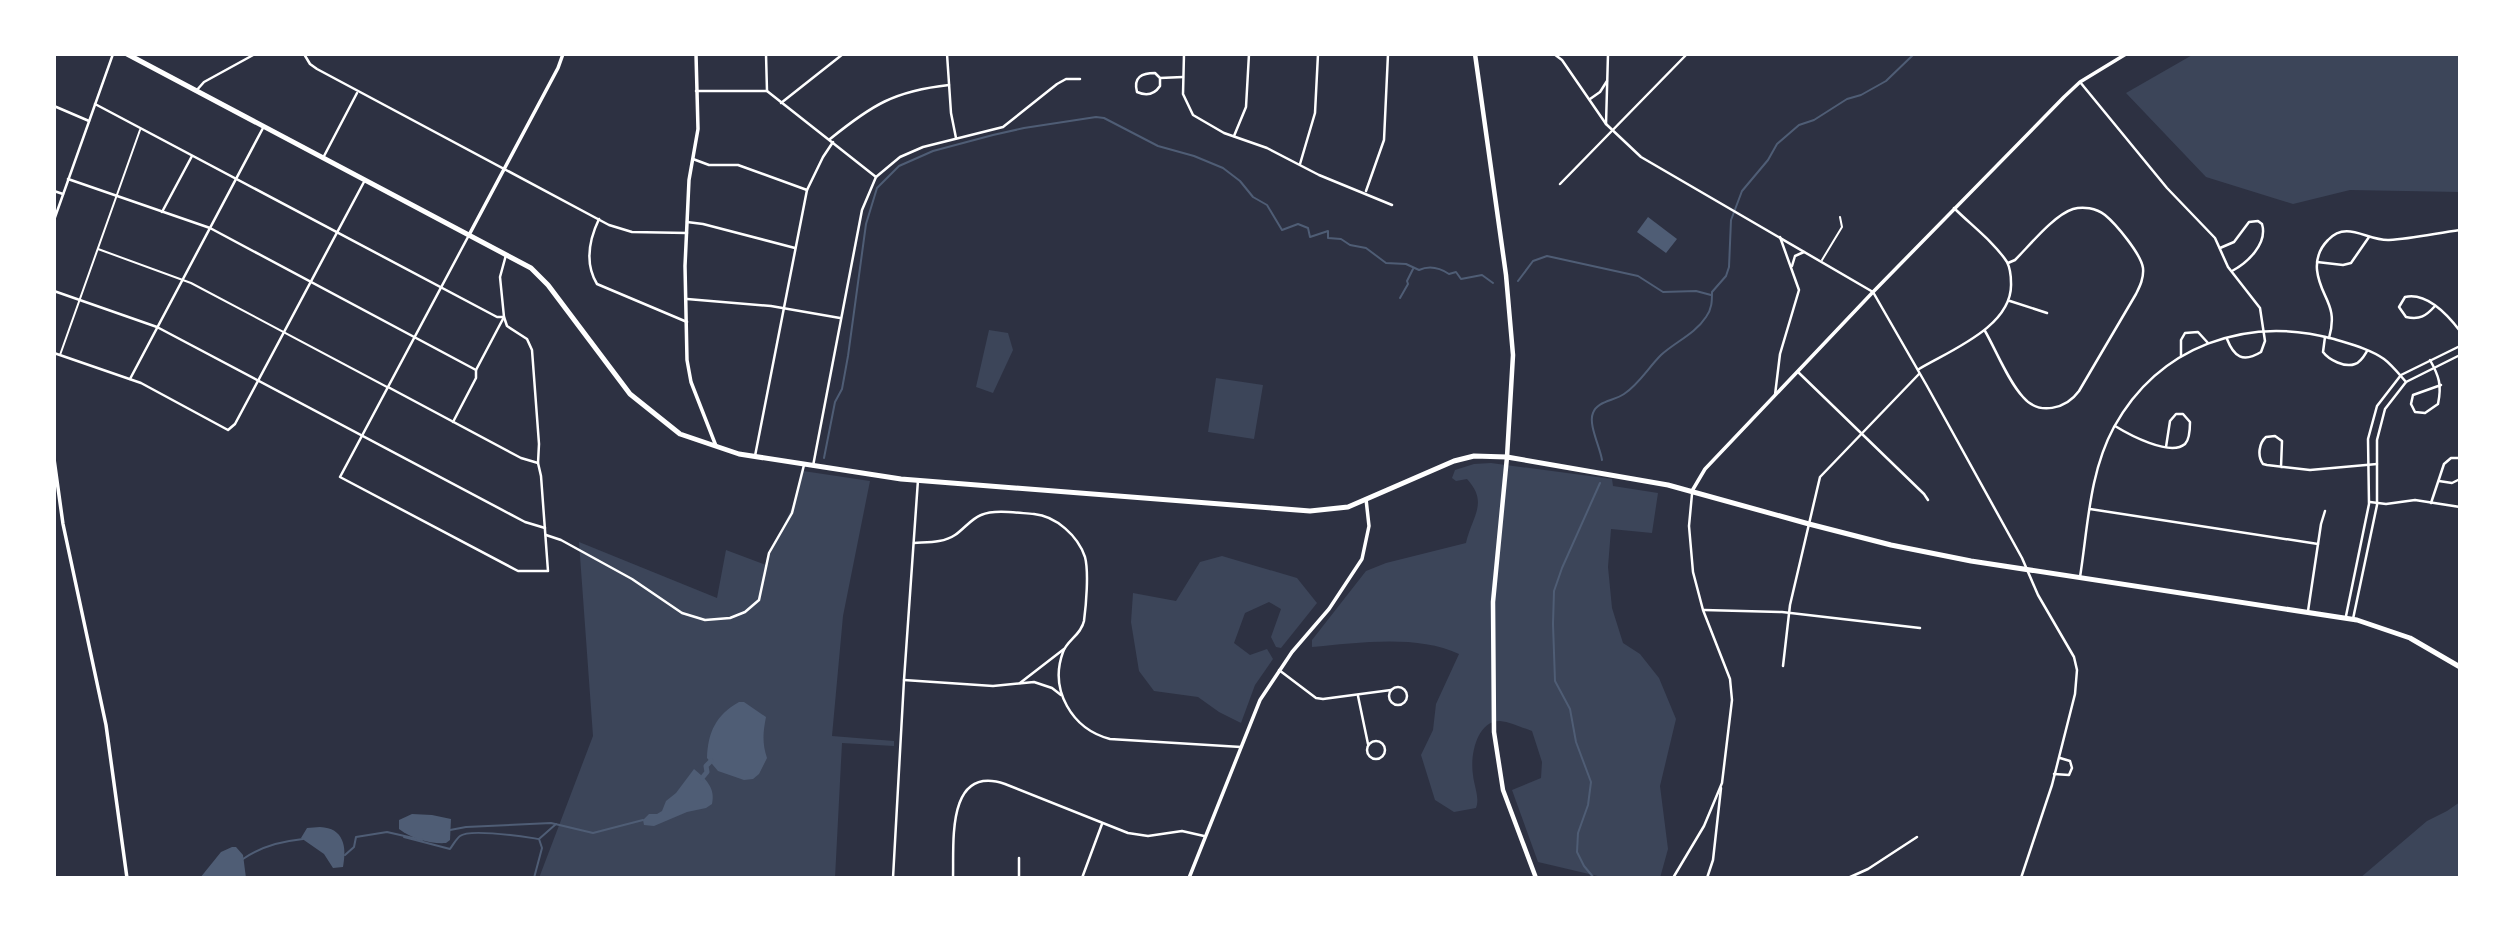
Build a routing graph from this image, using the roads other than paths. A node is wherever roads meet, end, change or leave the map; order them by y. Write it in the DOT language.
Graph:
graph roads {
  1 [pos="113,54"];
  2 [pos="127,54"];
  3 [pos="255,54"];
  4 [pos="304,54"];
  5 [pos="563,54"];
  6 [pos="696,54"];
  7 [pos="766,54"];
  8 [pos="843,54"];
  9 [pos="947,54"];
  10 [pos="1184,54"];
  11 [pos="1249,54"];
  12 [pos="1318,54"];
  13 [pos="1388,54"];
  14 [pos="1475,54"];
  15 [pos="1554,54"];
  16 [pos="1608,54"];
  17 [pos="1686,54"];
  18 [pos="2126,54"];
  19 [pos="1183,77"];
  20 [pos="1160,78"];
  21 [pos="1080,79"];
  22 [pos="1607,82"];
  23 [pos="2080,82"];
  24 [pos="949,85"];
  25 [pos="196,91"];
  26 [pos="696,91"];
  27 [pos="766,91"];
  28 [pos="358,92"];
  29 [pos="1589,100"];
  30 [pos="781,103"];
  31 [pos="95,104"];
  32 [pos="54,106"];
  33 [pos="89,121"];
  34 [pos="1606,124"];
  35 [pos="264,126"];
  36 [pos="140,129"];
  37 [pos="1612,131"];
  38 [pos="1234,136"];
  39 [pos="957,139"];
  40 [pos="831,141"];
  41 [pos="192,156"];
  42 [pos="323,158"];
  43 [pos="693,159"];
  44 [pos="1300,165"];
  45 [pos="504,170"];
  46 [pos="876,177"];
  47 [pos="68,179"];
  48 [pos="236,180"];
  49 [pos="365,180"];
  50 [pos="1560,184"];
  51 [pos="807,190"];
  52 [pos="54,191"];
  53 [pos="1365,192"];
  54 [pos="63,194"];
  55 [pos="116,196"];
  56 [pos="1392,205"];
  57 [pos="1954,208"];
  58 [pos="162,212"];
  59 [pos="1840,217"];
  60 [pos="599,219"];
  61 [pos="54,220"];
  62 [pos="687,222"];
  63 [pos="210,228"];
  64 [pos="2460,230"];
  65 [pos="337,233"];
  66 [pos="687,233"];
  67 [pos="468,235"];
  68 [pos="1780,237"];
  69 [pos="2369,237"];
  70 [pos="98,248"];
  71 [pos="795,248"];
  72 [pos="2220,248"];
  73 [pos="1805,251"];
  74 [pos="506,255"];
  75 [pos="1822,261"];
  76 [pos="2317,262"];
  77 [pos="2008,263"];
  78 [pos="1792,266"];
  79 [pos="2231,272"];
  80 [pos="183,279"];
  81 [pos="311,282"];
  82 [pos="441,288"];
  83 [pos="54,291"];
  84 [pos="1873,292"];
  85 [pos="687,299"];
  86 [pos="80,300"];
  87 [pos="2010,301"];
  88 [pos="2435,306"];
  89 [pos="783,308"];
  90 [pos="2047,313"];
  91 [pos="504,317"];
  92 [pos="840,318"];
  93 [pos="687,322"];
  94 [pos="157,327"];
  95 [pos="284,331"];
  96 [pos="1985,331"];
  97 [pos="2460,331"];
  98 [pos="2265,332"];
  99 [pos="2227,337"];
  100 [pos="2327,337"];
  101 [pos="415,338"];
  102 [pos="2208,344"];
  103 [pos="2460,346"];
  104 [pos="2367,351"];
  105 [pos="54,352"];
  106 [pos="60,355"];
  107 [pos="2460,355"];
  108 [pos="2181,356"];
  109 [pos="2430,360"];
  110 [pos="2434,367"];
  111 [pos="476,370"];
  112 [pos="1798,372"];
  113 [pos="1918,372"];
  114 [pos="2400,376"];
  115 [pos="130,379"];
  116 [pos="259,380"];
  117 [pos="2406,382"];
  118 [pos="2441,385"];
  119 [pos="388,387"];
  120 [pos="1775,396"];
  121 [pos="453,422"];
  122 [pos="2115,426"];
  123 [pos="1862,434"];
  124 [pos="362,435"];
  125 [pos="2166,447"];
  126 [pos="717,448"];
  127 [pos="755,456"];
  128 [pos="1507,457"];
  129 [pos="2460,458"];
  130 [pos="54,459"];
  131 [pos="538,463"];
  132 [pos="2369,464"];
  133 [pos="2378,464"];
  134 [pos="804,465"];
  135 [pos="813,466"];
  136 [pos="2281,467"];
  137 [pos="2460,479"];
  138 [pos="918,480"];
  139 [pos="2439,481"];
  140 [pos="1692,491"];
  141 [pos="1366,499"];
  142 [pos="1928,500"];
  143 [pos="2369,502"];
  144 [pos="2377,503"];
  145 [pos="2431,503"];
  146 [pos="2460,507"];
  147 [pos="2090,509"];
  148 [pos="2325,511"];
  149 [pos="1809,524"];
  150 [pos="545,528"];
  151 [pos="546,535"];
  152 [pos="914,543"];
  153 [pos="2318,544"];
  154 [pos="2027,569"];
  155 [pos="2080,578"];
  156 [pos="1703,610"];
  157 [pos="2308,611"];
  158 [pos="1790,613"];
  159 [pos="2350,618"];
  160 [pos="1920,628"];
  161 [pos="1064,649"];
  162 [pos="1783,666"];
  163 [pos="2460,667"];
  164 [pos="1279,670"];
  165 [pos="904,680"];
  166 [pos="1020,683"];
  167 [pos="1391,691"];
  168 [pos="1061,695"];
  169 [pos="1358,696"];
  170 [pos="1368,746"];
  171 [pos="1241,747"];
  172 [pos="2059,758"];
  173 [pos="2054,774"];
  174 [pos="1722,783"];
  175 [pos="1102,824"];
  176 [pos="1204,836"];
  177 [pos="1917,837"];
  178 [pos="1019,858"];
  179 [pos="127,878"];
  180 [pos="893,878"];
  181 [pos="953,878"];
  182 [pos="1019,878"];
  183 [pos="1082,878"];
  184 [pos="1189,878"];
  185 [pos="1536,878"];
  186 [pos="1673,878"];
  187 [pos="1707,878"];
  188 [pos="1848,878"];
  189 [pos="2021,878"];
  1 -- 31 [label="street"];
  2 -- 25 [label="main road"];
  3 -- 25 [label="street"];
  4 -- 28 [label="street"];
  5 -- 45 [label="street"];
  6 -- 26 [label="street"];
  7 -- 27 [label="street"];
  8 -- 30 [label="street"];
  9 -- 24 [label="street"];
  10 -- 19 [label="street"];
  11 -- 38 [label="street"];
  12 -- 44 [label="street"];
  13 -- 53 [label="street"];
  14 -- 128 [label="main road"];
  15 -- 29 [label="street"];
  16 -- 22 [label="street"];
  17 -- 37 [label="street"];
  18 -- 23 [label="street"];
  19 -- 20 [label="street"];
  19 -- 38 [label="street"];
  20 -- 20 [label="street"];
  21 -- 39 [label="street"];
  22 -- 29 [label="street"];
  22 -- 34 [label="street"];
  23 -- 57 [label="street"];
  23 -- 72 [label="street"];
  24 -- 39 [label="street"];
  24 -- 40 [label="street"];
  25 -- 35 [label="main road"];
  26 -- 27 [label="street"];
  26 -- 43 [label="street"];
  27 -- 30 [label="street"];
  28 -- 42 [label="street"];
  28 -- 45 [label="street"];
  29 -- 34 [label="street"];
  30 -- 40 [label="street"];
  31 -- 33 [label="street"];
  31 -- 36 [label="street"];
  32 -- 33 [label="street"];
  33 -- 47 [label="street"];
  34 -- 37 [label="street"];
  35 -- 42 [label="main road"];
  35 -- 48 [label="street"];
  36 -- 41 [label="street"];
  36 -- 55 [label="lane"];
  37 -- 50 [label="street"];
  37 -- 68 [label="street"];
  38 -- 44 [label="street"];
  39 -- 46 [label="street"];
  40 -- 46 [label="street"];
  40 -- 51 [label="street"];
  41 -- 48 [label="street"];
  41 -- 58 [label="street"];
  42 -- 49 [label="main road"];
  43 -- 51 [label="street"];
  43 -- 62 [label="street"];
  44 -- 53 [label="street"];
  45 -- 60 [label="street"];
  45 -- 67 [label="street"];
  46 -- 92 [label="street"];
  47 -- 54 [label="street"];
  47 -- 55 [label="street"];
  48 -- 63 [label="street"];
  48 -- 65 [label="street"];
  49 -- 65 [label="street"];
  49 -- 67 [label="main road"];
  51 -- 71 [label="street"];
  52 -- 54 [label="street"];
  53 -- 56 [label="street"];
  54 -- 61 [label="street"];
  55 -- 58 [label="street"];
  55 -- 70 [label="lane"];
  57 -- 77 [label="street"];
  57 -- 84 [label="street"];
  58 -- 63 [label="street"];
  59 -- 75 [label="lane"];
  60 -- 66 [label="street"];
  60 -- 93 [label="street"];
  62 -- 66 [label="street"];
  62 -- 71 [label="street"];
  63 -- 80 [label="street"];
  63 -- 81 [label="street"];
  64 -- 69 [label="street"];
  65 -- 81 [label="street"];
  65 -- 82 [label="street"];
  66 -- 85 [label="street"];
  67 -- 74 [label="main road"];
  67 -- 82 [label="street"];
  68 -- 73 [label="street"];
  68 -- 78 [label="street"];
  69 -- 76 [label="street"];
  69 -- 76 [label="street"];
  70 -- 80 [label="lane"];
  70 -- 86 [label="lane"];
  71 -- 89 [label="street"];
  72 -- 79 [label="street"];
  72 -- 79 [label="street"];
  73 -- 75 [label="street"];
  73 -- 78 [label="street"];
  74 -- 91 [label="street"];
  74 -- 126 [label="main road"];
  75 -- 84 [label="street"];
  76 -- 100 [label="street"];
  77 -- 87 [label="street"];
  77 -- 96 [label="street"];
  78 -- 120 [label="street"];
  79 -- 98 [label="street"];
  80 -- 94 [label="street"];
  80 -- 95 [label="lane"];
  81 -- 95 [label="street"];
  81 -- 101 [label="street"];
  82 -- 91 [label="street"];
  82 -- 101 [label="street"];
  83 -- 86 [label="street"];
  84 -- 112 [label="street"];
  84 -- 113 [label="street"];
  85 -- 89 [label="street"];
  85 -- 93 [label="street"];
  86 -- 94 [label="street"];
  86 -- 106 [label="lane"];
  87 -- 90 [label="street"];
  87 -- 96 [label="street"];
  88 -- 88 [label="street"];
  88 -- 97 [label="street"];
  89 -- 92 [label="street"];
  89 -- 127 [label="street"];
  91 -- 111 [label="street"];
  91 -- 131 [label="street"];
  92 -- 135 [label="street"];
  93 -- 126 [label="street"];
  94 -- 115 [label="street"];
  94 -- 116 [label="street"];
  95 -- 116 [label="street"];
  95 -- 119 [label="lane"];
  96 -- 113 [label="street"];
  98 -- 99 [label="street"];
  98 -- 99 [label="street"];
  98 -- 100 [label="street"];
  99 -- 102 [label="street"];
  100 -- 104 [label="street"];
  100 -- 104 [label="street"];
  101 -- 111 [label="street"];
  101 -- 119 [label="street"];
  102 -- 108 [label="street"];
  102 -- 108 [label="street"];
  103 -- 109 [label="street"];
  104 -- 114 [label="street"];
  105 -- 106 [label="street"];
  106 -- 115 [label="street"];
  107 -- 110 [label="street"];
  108 -- 122 [label="street"];
  109 -- 110 [label="street"];
  109 -- 114 [label="street"];
  110 -- 117 [label="street"];
  110 -- 118 [label="street"];
  111 -- 121 [label="street"];
  112 -- 120 [label="street"];
  112 -- 123 [label="street"];
  113 -- 123 [label="street"];
  113 -- 154 [label="street"];
  114 -- 117 [label="street"];
  114 -- 132 [label="street"];
  115 -- 116 [label="street"];
  116 -- 124 [label="street"];
  117 -- 133 [label="street"];
  118 -- 118 [label="street"];
  119 -- 121 [label="street"];
  119 -- 124 [label="street"];
  120 -- 140 [label="street"];
  121 -- 131 [label="street"];
  122 -- 125 [label="street"];
  122 -- 147 [label="street"];
  123 -- 142 [label="street"];
  123 -- 149 [label="street"];
  124 -- 150 [label="street"];
  124 -- 151 [label="street"];
  125 -- 125 [label="street"];
  126 -- 127 [label="main road"];
  127 -- 134 [label="main road"];
  128 -- 140 [label="main road"];
  128 -- 141 [label="main road"];
  128 -- 185 [label="main road"];
  129 -- 139 [label="street"];
  130 -- 179 [label="street"];
  131 -- 150 [label="street"];
  132 -- 133 [label="street"];
  132 -- 136 [label="street"];
  132 -- 143 [label="street"];
  133 -- 144 [label="street"];
  134 -- 135 [label="main road"];
  134 -- 151 [label="street"];
  135 -- 138 [label="main road"];
  136 -- 136 [label="street"];
  137 -- 139 [label="street"];
  138 -- 141 [label="main road"];
  138 -- 152 [label="street"];
  139 -- 145 [label="street"];
  140 -- 149 [label="main road"];
  140 -- 156 [label="street"];
  141 -- 164 [label="street"];
  143 -- 144 [label="street"];
  143 -- 159 [label="street"];
  144 -- 145 [label="street"];
  144 -- 159 [label="street"];
  145 -- 146 [label="street"];
  147 -- 153 [label="street"];
  147 -- 155 [label="street"];
  148 -- 153 [label="street"];
  149 -- 154 [label="main road"];
  149 -- 158 [label="street"];
  150 -- 151 [label="street"];
  152 -- 161 [label="street"];
  152 -- 165 [label="street"];
  153 -- 157 [label="street"];
  154 -- 155 [label="main road"];
  154 -- 172 [label="street"];
  155 -- 157 [label="main road"];
  156 -- 158 [label="street"];
  156 -- 174 [label="street"];
  157 -- 159 [label="main road"];
  158 -- 160 [label="street"];
  158 -- 162 [label="street"];
  159 -- 163 [label="main road"];
  161 -- 166 [label="street"];
  161 -- 168 [label="street"];
  164 -- 169 [label="street"];
  164 -- 171 [label="street"];
  165 -- 166 [label="street"];
  165 -- 180 [label="street"];
  166 -- 168 [label="street"];
  167 -- 167 [label="street"];
  167 -- 169 [label="street"];
  168 -- 171 [label="street"];
  169 -- 170 [label="street"];
  170 -- 170 [label="street"];
  171 -- 176 [label="street"];
  172 -- 173 [label="street"];
  172 -- 173 [label="street"];
  173 -- 189 [label="street"];
  174 -- 186 [label="street"];
  174 -- 187 [label="street"];
  175 -- 176 [label="street"];
  175 -- 181 [label="street"];
  175 -- 183 [label="street"];
  176 -- 184 [label="street"];
  177 -- 188 [label="street"];
  178 -- 182 [label="street"];
}
